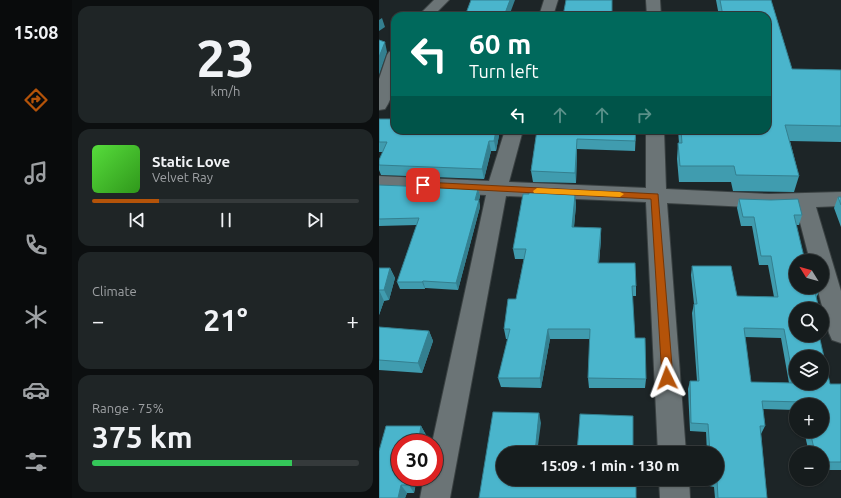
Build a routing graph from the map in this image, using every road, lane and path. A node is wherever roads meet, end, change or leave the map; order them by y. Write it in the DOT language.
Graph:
graph roads {
  1 [pos="442,0"];
  2 [pos="551,0"];
  3 [pos="653,0"];
  4 [pos="429,12"];
  5 [pos="547,12"];
  6 [pos="653,12"];
  7 [pos="391,58"];
  8 [pos="379,66"];
  9 [pos="391,68"];
  10 [pos="379,105"];
  11 [pos="513,134"];
  12 [pos="655,134"];
  13 [pos="379,183"];
  14 [pos="497,189"];
  15 [pos="655,196"];
  16 [pos="841,199"];
  17 [pos="804,200"];
  18 [pos="819,254"];
  19 [pos="829,289"];
  20 [pos="841,333"];
  21 [pos="672,446"];
  22 [pos="674,486"];
  23 [pos="435,498"];
  24 [pos="675,498"];
  1 -- 4 [label="street"];
  2 -- 5 [label="street"];
  3 -- 6 [label="street"];
  7 -- 8 [label="street"];
  9 -- 10 [label="street"];
  11 -- 14 [label="street"];
  12 -- 15 [label="street"];
  13 -- 14 [label="street"];
  14 -- 15 [label="street"];
  14 -- 23 [label="street"];
  15 -- 17 [label="street"];
  15 -- 21 [label="street"];
  16 -- 17 [label="street"];
  17 -- 18 [label="street"];
  19 -- 20 [label="street"];
  22 -- 24 [label="street"];
}
